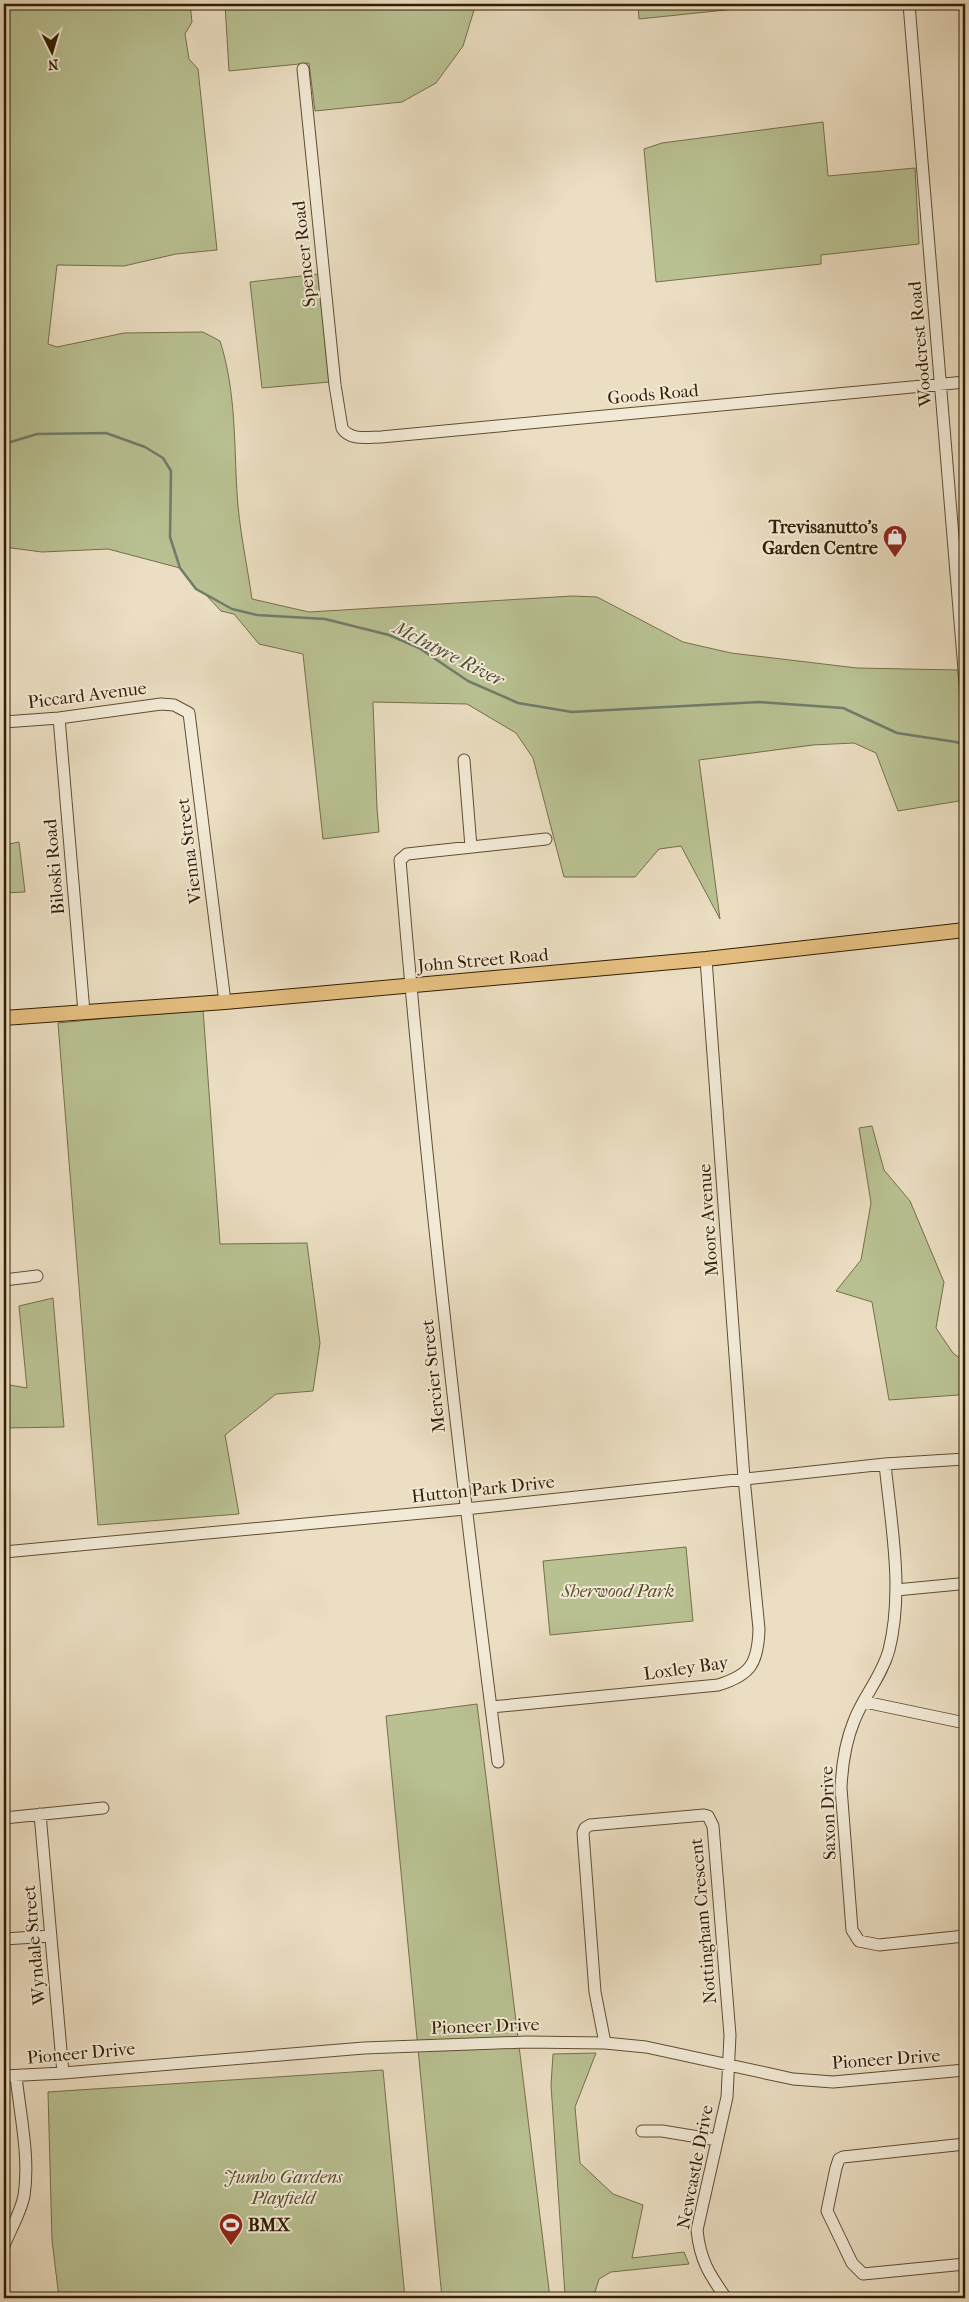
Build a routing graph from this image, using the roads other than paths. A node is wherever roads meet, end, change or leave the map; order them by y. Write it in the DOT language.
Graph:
graph roads {
  1 [pos="909,4"];
  2 [pos="303,69"];
  3 [pos="965,382"];
  4 [pos="941,384"];
  5 [pos="345,433"];
  6 [pos="965,682"];
  7 [pos="174,705"];
  8 [pos="59,718"];
  9 [pos="4,722"];
  10 [pos="464,760"];
  11 [pos="546,839"];
  12 [pos="470,847"];
  13 [pos="965,930"];
  14 [pos="706,959"];
  15 [pos="410,986"];
  16 [pos="226,1002"];
  17 [pos="84,1012"];
  18 [pos="4,1018"];
  19 [pos="37,1276"];
  20 [pos="4,1280"];
  21 [pos="965,1459"];
  22 [pos="885,1464"];
  23 [pos="744,1478"];
  24 [pos="465,1508"];
  25 [pos="4,1552"];
  26 [pos="959,1584"];
  27 [pos="896,1590"];
  28 [pos="865,1702"];
  29 [pos="491,1707"];
  30 [pos="965,1723"];
  31 [pos="498,1762"];
  32 [pos="103,1808"];
  33 [pos="40,1814"];
  34 [pos="4,1818"];
  35 [pos="51,1936"];
  36 [pos="965,1936"];
  37 [pos="4,1939"];
  38 [pos="605,2043"];
  39 [pos="728,2065"];
  40 [pos="965,2070"];
  41 [pos="63,2074"];
  42 [pos="4,2076"];
  43 [pos="16,2076"];
  44 [pos="642,2131"];
  45 [pos="717,2140"];
  46 [pos="965,2144"];
  47 [pos="4,2246"];
  48 [pos="965,2264"];
  49 [pos="726,2298"];
  1 -- 4 [label="street, Woodcrest Road"];
  2 -- 5 [label="street, Spencer Road"];
  3 -- 4 [label="street, Goods Road"];
  4 -- 5 [label="street, Goods Road"];
  4 -- 6 [label="street, Woodcrest Road"];
  7 -- 8 [label="street, Piccard Avenue"];
  7 -- 16 [label="street, Vienna Street"];
  8 -- 9 [label="street, Piccard Avenue"];
  8 -- 17 [label="street, Biloski Road"];
  10 -- 12 [label="street"];
  11 -- 12 [label="street"];
  12 -- 15 [label="street, Mercier Street"];
  13 -- 14 [label="main road, John Street Road"];
  14 -- 15 [label="main road, John Street Road"];
  14 -- 23 [label="street, Moore Avenue"];
  15 -- 16 [label="main road, John Street Road"];
  15 -- 24 [label="street, Mercier Street"];
  16 -- 17 [label="main road, John Street Road"];
  17 -- 18 [label="main road, John Street Road"];
  19 -- 20 [label="street"];
  21 -- 22 [label="street, Hutton Park Drive"];
  22 -- 23 [label="street, Hutton Park Drive"];
  22 -- 27 [label="street, Saxon Drive"];
  23 -- 24 [label="street, Hutton Park Drive"];
  23 -- 29 [label="street, Loxley Bay"];
  24 -- 25 [label="street, Hutton Park Drive"];
  24 -- 29 [label="street, Mercier Street"];
  26 -- 27 [label="street"];
  27 -- 28 [label="street, Saxon Drive"];
  28 -- 30 [label="street"];
  28 -- 36 [label="street, Saxon Drive"];
  29 -- 31 [label="street, Mercier Street"];
  32 -- 33 [label="street"];
  33 -- 34 [label="street"];
  33 -- 35 [label="street, Wyndale Street"];
  35 -- 37 [label="street"];
  35 -- 41 [label="street, Wyndale Street"];
  38 -- 39 [label="street, Pioneer Drive"];
  38 -- 39 [label="street, Nottingham Crescent"];
  38 -- 41 [label="street, Pioneer Drive"];
  39 -- 40 [label="street, Pioneer Drive"];
  39 -- 45 [label="street, Newcastle Drive"];
  41 -- 43 [label="street, Pioneer Drive"];
  42 -- 43 [label="street, Pioneer Drive"];
  43 -- 47 [label="street"];
  44 -- 45 [label="street"];
  45 -- 49 [label="street, Newcastle Drive"];
  46 -- 48 [label="street"];
}
